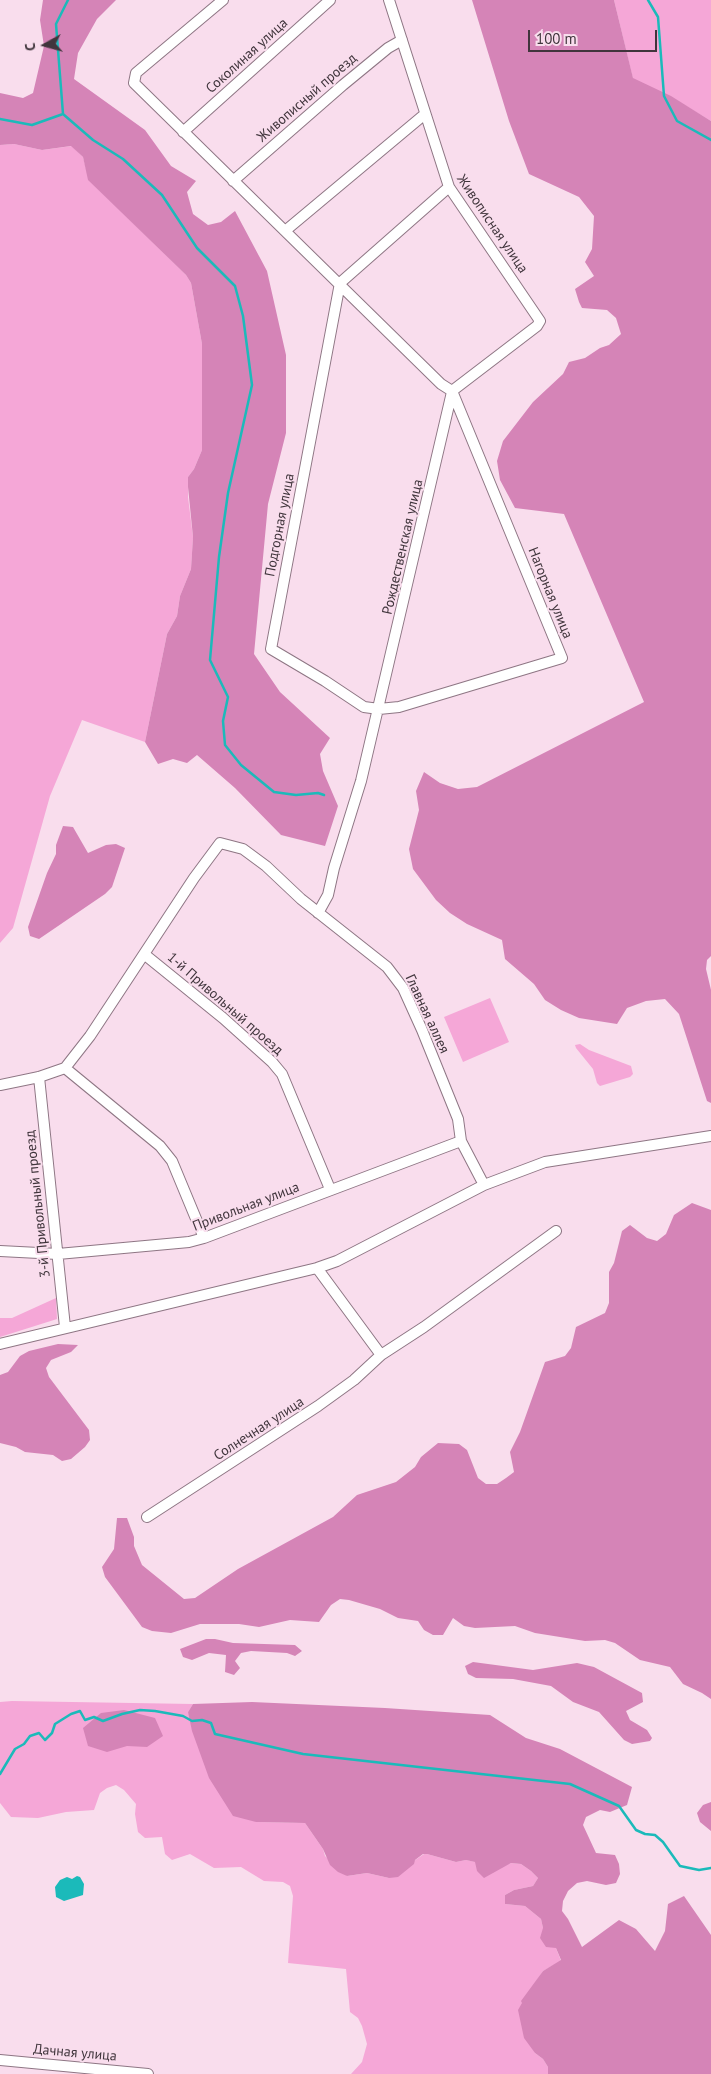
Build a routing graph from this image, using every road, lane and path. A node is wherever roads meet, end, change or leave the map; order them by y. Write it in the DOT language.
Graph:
graph roads {
  1 [pos="222,0"];
  2 [pos="330,0"];
  3 [pos="389,0"];
  4 [pos="402,40"];
  5 [pos="425,114"];
  6 [pos="183,132"];
  7 [pos="233,181"];
  8 [pos="449,187"];
  9 [pos="285,231"];
  10 [pos="340,284"];
  11 [pos="452,391"];
  12 [pos="379,709"];
  13 [pos="318,913"];
  14 [pos="144,954"];
  15 [pos="64,1068"];
  16 [pos="39,1077"];
  17 [pos="0,1086"];
  18 [pos="711,1136"];
  19 [pos="461,1141"];
  20 [pos="484,1185"];
  21 [pos="330,1189"];
  22 [pos="556,1232"];
  23 [pos="204,1238"];
  24 [pos="0,1251"];
  25 [pos="58,1254"];
  26 [pos="317,1268"];
  27 [pos="65,1328"];
  28 [pos="0,1344"];
  29 [pos="381,1356"];
  30 [pos="147,1517"];
  31 [pos="0,2060"];
  32 [pos="148,2074"];
  1 -- 6 [label="street"];
  2 -- 6 [label="street, Соколиная улица"];
  3 -- 4 [label="street, Живописная улица"];
  4 -- 5 [label="street, Живописная улица"];
  4 -- 7 [label="street, Живописный проезд"];
  5 -- 8 [label="street, Живописная улица"];
  5 -- 9 [label="street"];
  6 -- 7 [label="street"];
  7 -- 9 [label="street"];
  8 -- 10 [label="street"];
  8 -- 11 [label="street, Живописная улица"];
  9 -- 10 [label="street"];
  10 -- 11 [label="street"];
  10 -- 12 [label="street, Подгорная улица"];
  11 -- 12 [label="street, Рождественская улица"];
  11 -- 12 [label="street, Нагорная улица"];
  12 -- 13 [label="street, Рождественская улица"];
  13 -- 14 [label="street, Главная аллея"];
  13 -- 19 [label="street, Главная аллея"];
  14 -- 15 [label="street"];
  14 -- 21 [label="street, 1-й Привольный проезд"];
  15 -- 16 [label="street"];
  15 -- 23 [label="street"];
  16 -- 17 [label="street"];
  16 -- 25 [label="street, 3-й Привольный проезд"];
  18 -- 20 [label="street"];
  19 -- 20 [label="street, Главная аллея"];
  19 -- 21 [label="street, Привольная улица"];
  20 -- 26 [label="street"];
  21 -- 23 [label="street, Привольная улица"];
  22 -- 29 [label="street, Солнечная улица"];
  23 -- 25 [label="street, Привольная улица"];
  24 -- 25 [label="street, Привольная улица"];
  25 -- 27 [label="street, 3-й Привольный проезд"];
  26 -- 27 [label="street"];
  26 -- 29 [label="street"];
  27 -- 28 [label="street"];
  29 -- 30 [label="street, Солнечная улица"];
  31 -- 32 [label="street, Дачная улица"];
}
